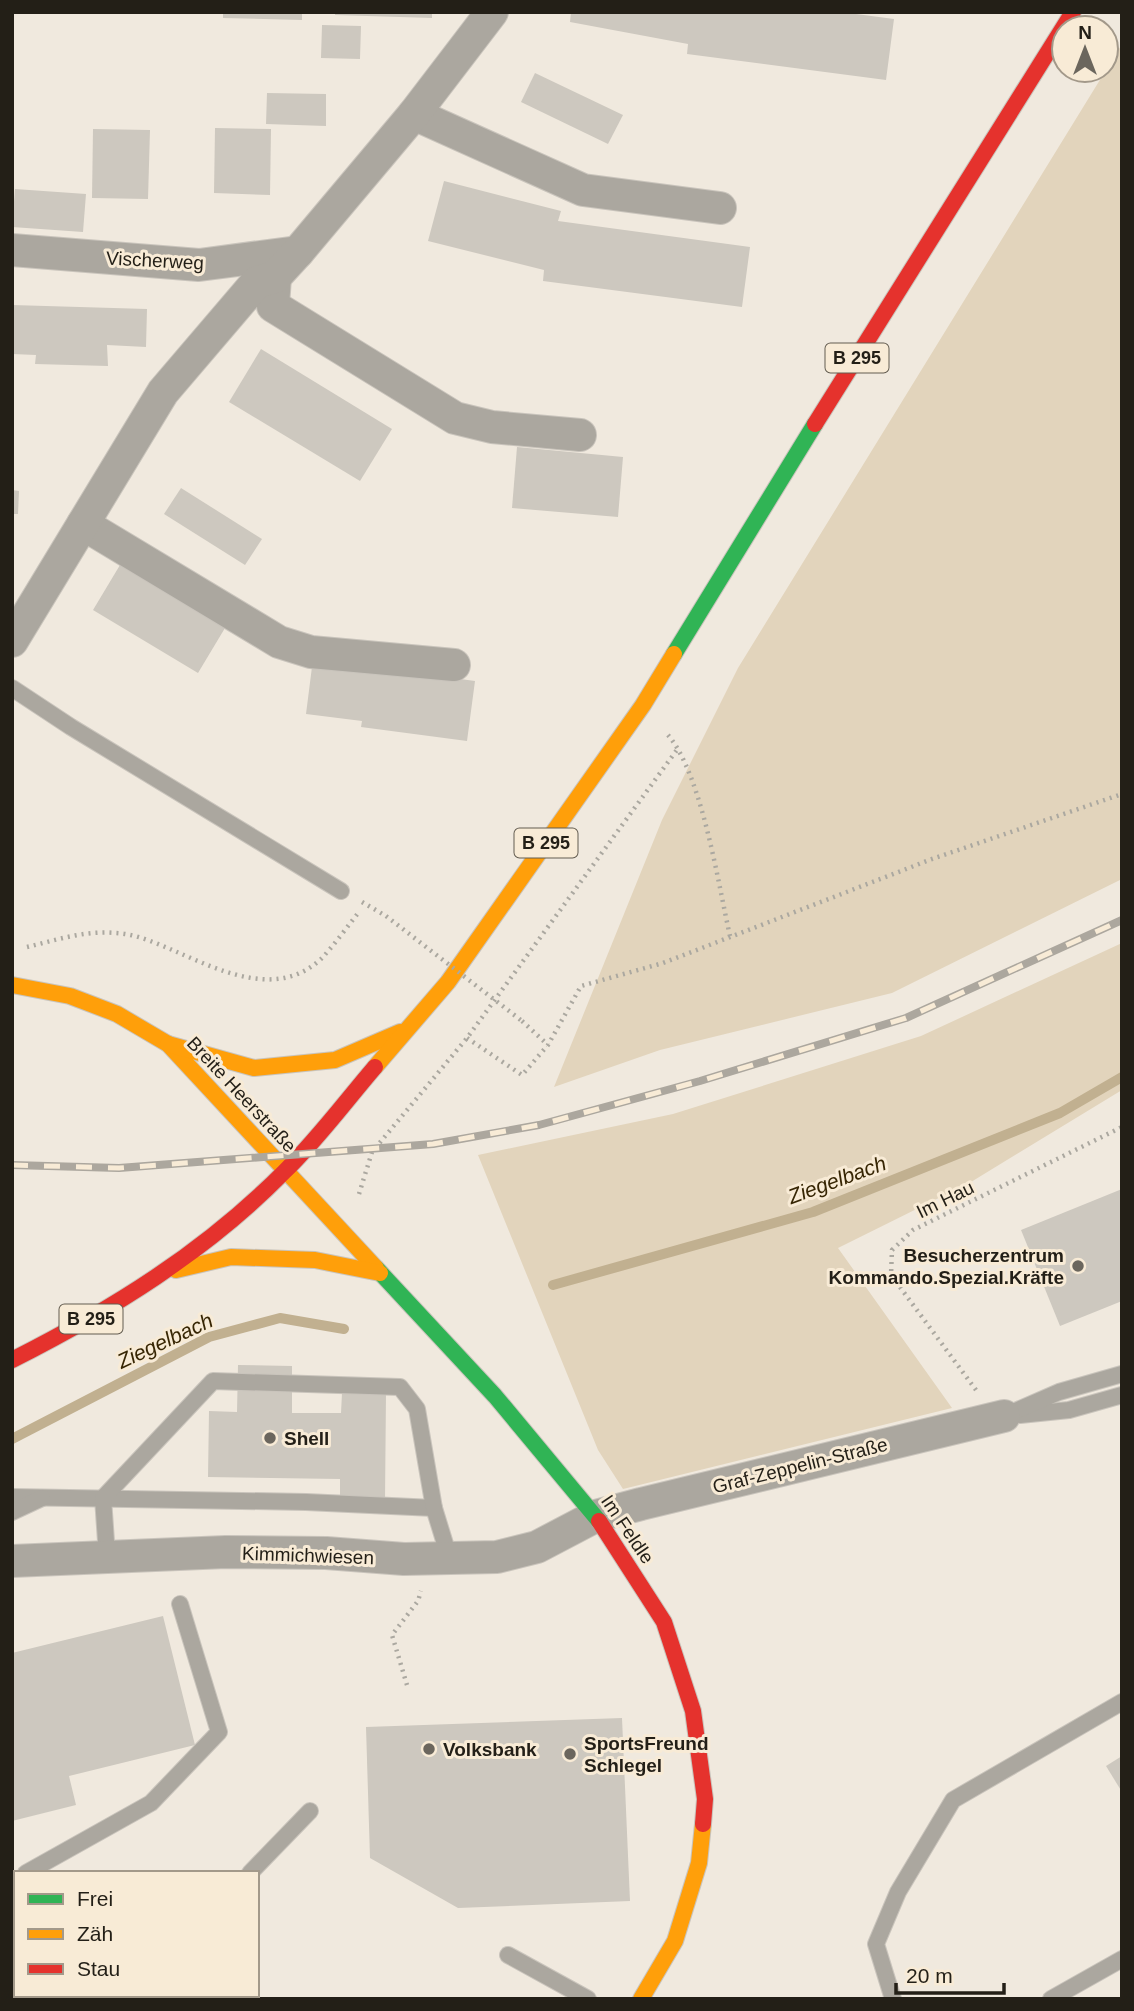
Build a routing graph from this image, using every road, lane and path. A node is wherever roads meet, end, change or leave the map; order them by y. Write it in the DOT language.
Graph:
graph roads {
  1 [pos="492,12"];
  2 [pos="1073,12"];
  3 [pos="414,114"];
  4 [pos="720,208"];
  5 [pos="12,250"];
  6 [pos="298,252"];
  7 [pos="275,277"];
  8 [pos="580,435"];
  9 [pos="83,524"];
  10 [pos="12,641"];
  11 [pos="454,665"];
  12 [pos="12,688"];
  13 [pos="1122,794"];
  14 [pos="341,891"];
  15 [pos="730,936"];
  16 [pos="22,949"];
  17 [pos="12,985"];
  18 [pos="409,1028"];
  19 [pos="467,1038"];
  20 [pos="168,1044"];
  21 [pos="548,1045"];
  22 [pos="1122,1126"];
  23 [pos="285,1172"];
  24 [pos="359,1197"];
  25 [pos="167,1272"];
  26 [pos="380,1273"];
  27 [pos="12,1360"];
  28 [pos="1122,1374"];
  29 [pos="1122,1395"];
  30 [pos="1000,1417"];
  31 [pos="47,1496"];
  32 [pos="12,1497"];
  33 [pos="103,1499"];
  34 [pos="435,1508"];
  35 [pos="12,1512"];
  36 [pos="596,1517"];
  37 [pos="107,1556"];
  38 [pos="439,1559"];
  39 [pos="12,1561"];
  40 [pos="180,1604"];
  41 [pos="407,1685"];
  42 [pos="1122,1702"];
  43 [pos="310,1811"];
  44 [pos="30,1871"];
  45 [pos="252,1871"];
  46 [pos="508,1955"];
  47 [pos="1122,1959"];
  48 [pos="588,1999"];
  49 [pos="641,1999"];
  50 [pos="893,1999"];
  51 [pos="1051,1999"];
  1 -- 3 [label="street"];
  2 -- 18 [label="main road, B 295"];
  3 -- 4 [label="street"];
  3 -- 6 [label="street"];
  5 -- 6 [label="street, Vischerweg"];
  6 -- 7 [label="street"];
  7 -- 8 [label="street"];
  7 -- 9 [label="street"];
  9 -- 10 [label="street"];
  9 -- 11 [label="street"];
  12 -- 14 [label="lane"];
  13 -- 15 [label="path"];
  15 -- 19 [label="path"];
  15 -- 21 [label="path"];
  16 -- 21 [label="path, bridge"];
  17 -- 20 [label="main road, Breite Heerstraße"];
  18 -- 20 [label="main road"];
  18 -- 23 [label="main road, B 295"];
  19 -- 21 [label="path"];
  19 -- 24 [label="path"];
  20 -- 23 [label="main road, Breite Heerstraße"];
  22 -- 30 [label="path, Im Hau"];
  23 -- 25 [label="main road, B 295"];
  23 -- 26 [label="main road, Im Feldle"];
  25 -- 26 [label="main road"];
  25 -- 27 [label="main road, B 295"];
  26 -- 36 [label="main road, Im Feldle"];
  28 -- 30 [label="lane, Graf-Zeppelin-Straße"];
  29 -- 30 [label="lane, Graf-Zeppelin-Straße"];
  30 -- 36 [label="street, Graf-Zeppelin-Straße"];
  31 -- 32 [label="lane"];
  31 -- 33 [label="lane"];
  31 -- 35 [label="lane"];
  33 -- 34 [label="lane"];
  33 -- 34 [label="lane"];
  33 -- 37 [label="lane"];
  34 -- 38 [label="lane"];
  36 -- 38 [label="street, Kimmichwiesen"];
  36 -- 49 [label="main road, Im Feldle"];
  37 -- 38 [label="street, Kimmichwiesen"];
  37 -- 39 [label="street, Kimmichwiesen"];
  38 -- 41 [label="path"];
  40 -- 44 [label="lane"];
  42 -- 50 [label="lane"];
  43 -- 45 [label="lane"];
  46 -- 48 [label="lane"];
  47 -- 51 [label="lane"];
}
